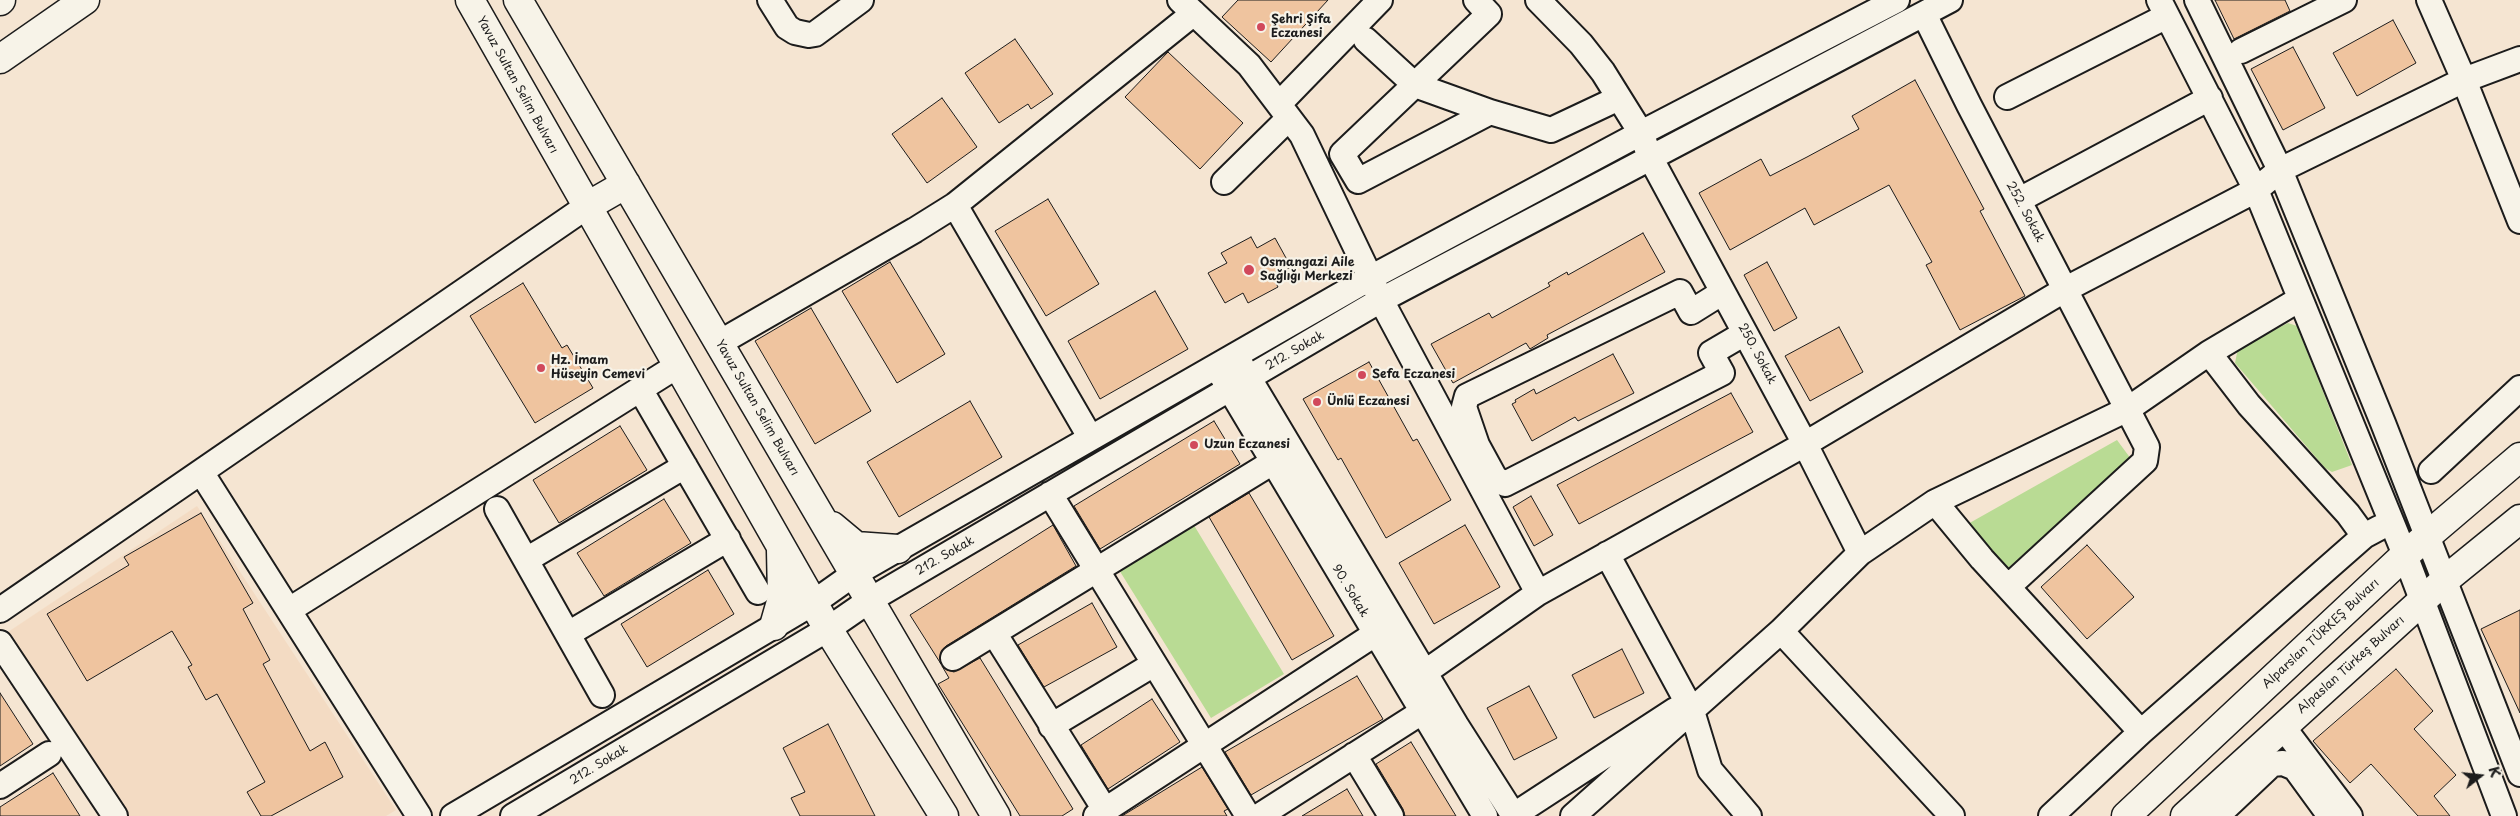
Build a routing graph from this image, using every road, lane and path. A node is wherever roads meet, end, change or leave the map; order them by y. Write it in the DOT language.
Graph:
graph roads {
  1 [pos="84,0"];
  2 [pos="470,0"];
  3 [pos="518,0"];
  4 [pos="770,0"];
  5 [pos="861,0"];
  6 [pos="1380,0"];
  7 [pos="1476,0"];
  8 [pos="1538,0"];
  9 [pos="1897,0"];
  10 [pos="1950,0"];
  11 [pos="2197,0"];
  12 [pos="2344,0"];
  13 [pos="2429,0"];
  14 [pos="1187,6"];
  15 [pos="2163,8"];
  16 [pos="2306,8"];
  17 [pos="1924,14"];
  18 [pos="1366,40"];
  19 [pos="2241,51"];
  20 [pos="0,59"];
  21 [pos="2520,59"];
  22 [pos="2464,80"];
  23 [pos="1415,85"];
  24 [pos="2007,97"];
  25 [pos="1619,98"];
  26 [pos="2210,98"];
  27 [pos="1284,111"];
  28 [pos="1490,112"];
  29 [pos="1641,133"];
  30 [pos="1650,157"];
  31 [pos="2280,170"];
  32 [pos="1224,182"];
  33 [pos="626,184"];
  34 [pos="2256,190"];
  35 [pos="2019,200"];
  36 [pos="955,205"];
  37 [pos="586,208"];
  38 [pos="2520,221"];
  39 [pos="1370,278"];
  40 [pos="2066,289"];
  41 [pos="1723,292"];
  42 [pos="2300,299"];
  43 [pos="1381,300"];
  44 [pos="1745,333"];
  45 [pos="719,343"];
  46 [pos="2209,353"];
  47 [pos="1225,360"];
  48 [pos="677,366"];
  49 [pos="1239,384"];
  50 [pos="2520,388"];
  51 [pos="640,389"];
  52 [pos="2128,409"];
  53 [pos="1090,438"];
  54 [pos="1805,444"];
  55 [pos="2520,457"];
  56 [pos="1273,462"];
  57 [pos="685,466"];
  58 [pos="2431,471"];
  59 [pos="201,472"];
  60 [pos="1050,494"];
  61 [pos="1935,502"];
  62 [pos="497,508"];
  63 [pos="819,514"];
  64 [pos="2520,519"];
  65 [pos="2391,522"];
  66 [pos="2364,536"];
  67 [pos="2427,537"];
  68 [pos="728,539"];
  69 [pos="781,548"];
  70 [pos="898,549"];
  71 [pos="1860,553"];
  72 [pos="1608,554"];
  73 [pos="2405,555"];
  74 [pos="526,560"];
  75 [pos="1097,570"];
  76 [pos="854,574"];
  77 [pos="2445,580"];
  78 [pos="2008,587"];
  79 [pos="758,592"];
  80 [pos="1538,593"];
  81 [pos="870,600"];
  82 [pos="2422,601"];
  83 [pos="813,603"];
  84 [pos="0,610"];
  85 [pos="289,610"];
  86 [pos="774,626"];
  87 [pos="828,629"];
  88 [pos="1781,631"];
  89 [pos="994,633"];
  90 [pos="568,634"];
  91 [pos="1375,634"];
  92 [pos="0,644"];
  93 [pos="953,658"];
  94 [pos="1154,664"];
  95 [pos="1424,673"];
  96 [pos="602,695"];
  97 [pos="1689,707"];
  98 [pos="1422,712"];
  99 [pos="1052,726"];
  100 [pos="2283,727"];
  101 [pos="2141,732"];
  102 [pos="1204,746"];
  103 [pos="49,754"];
  104 [pos="1354,755"];
  105 [pos="2520,774"];
  106 [pos="0,786"];
  107 [pos="1100,813"];
  108 [pos="1514,815"];
  109 [pos="115,816"];
  110 [pos="419,816"];
  111 [pos="453,816"];
  112 [pos="513,816"];
  113 [pos="944,816"];
  114 [pos="996,816"];
  115 [pos="1248,816"];
  116 [pos="1259,816"];
  117 [pos="1391,816"];
  118 [pos="1485,816"];
  119 [pos="1573,816"];
  120 [pos="1749,816"];
  121 [pos="1952,816"];
  122 [pos="2051,816"];
  123 [pos="2126,816"];
  124 [pos="2185,816"];
  125 [pos="2217,816"];
  126 [pos="2330,816"];
  127 [pos="2350,816"];
  128 [pos="2504,816"];
  1 -- 20 [label="main road"];
  2 -- 37 [label="main road, Yavuz Sultan Selim Bulvarı"];
  3 -- 33 [label="main road, Yavuz Sultan Selim Bulvarı"];
  4 -- 5 [label="street"];
  6 -- 27 [label="street"];
  7 -- 23 [label="street"];
  8 -- 25 [label="street, 250. Sokak"];
  9 -- 29 [label="street"];
  10 -- 17 [label="street, 212. Sokak"];
  11 -- 31 [label="street"];
  12 -- 16 [label="street"];
  13 -- 22 [label="street"];
  14 -- 27 [label="street"];
  14 -- 36 [label="street"];
  15 -- 24 [label="street"];
  15 -- 26 [label="street"];
  16 -- 19 [label="street"];
  17 -- 30 [label="street, 212. Sokak"];
  17 -- 35 [label="street, 252. Sokak"];
  18 -- 23 [label="street"];
  21 -- 22 [label="street"];
  22 -- 31 [label="street"];
  22 -- 38 [label="street"];
  23 -- 28 [label="street"];
  23 -- 28 [label="street"];
  25 -- 28 [label="street"];
  25 -- 29 [label="street, 250. Sokak"];
  26 -- 34 [label="street"];
  26 -- 35 [label="street"];
  27 -- 32 [label="street"];
  27 -- 39 [label="street"];
  29 -- 30 [label="street, 250. Sokak"];
  29 -- 39 [label="street"];
  30 -- 41 [label="street, 250. Sokak"];
  30 -- 43 [label="street, 212. Sokak"];
  31 -- 34 [label="street"];
  31 -- 67 [label="street"];
  33 -- 37 [label="main road"];
  33 -- 45 [label="main road, Yavuz Sultan Selim Bulvarı"];
  34 -- 40 [label="street"];
  34 -- 42 [label="street"];
  35 -- 40 [label="street, 252. Sokak"];
  36 -- 45 [label="street"];
  36 -- 53 [label="street"];
  37 -- 48 [label="main road, Yavuz Sultan Selim Bulvarı"];
  37 -- 59 [label="street"];
  39 -- 43 [label="street"];
  39 -- 47 [label="street"];
  40 -- 52 [label="street, 252. Sokak"];
  40 -- 54 [label="street"];
  41 -- 44 [label="street, 250. Sokak"];
  41 -- 44 [label="street"];
  42 -- 46 [label="street"];
  42 -- 65 [label="street"];
  43 -- 49 [label="street, 212. Sokak"];
  43 -- 80 [label="street"];
  44 -- 54 [label="street, 250. Sokak"];
  45 -- 63 [label="main road, Yavuz Sultan Selim Bulvarı"];
  46 -- 52 [label="street"];
  46 -- 66 [label="street"];
  47 -- 49 [label="street, 90. Sokak"];
  47 -- 53 [label="street"];
  48 -- 51 [label="street"];
  48 -- 69 [label="main road, Yavuz Sultan Selim Bulvarı"];
  49 -- 56 [label="street, 90. Sokak"];
  49 -- 60 [label="street, 212. Sokak"];
  49 -- 95 [label="street, 90. Sokak"];
  50 -- 58 [label="street"];
  51 -- 57 [label="street"];
  51 -- 85 [label="street"];
  52 -- 61 [label="street"];
  52 -- 78 [label="street, 252. Sokak"];
  53 -- 70 [label="street"];
  54 -- 71 [label="street, 250. Sokak"];
  54 -- 72 [label="street"];
  55 -- 67 [label="main road, Alparslan TÜRKEŞ Bulvarı"];
  56 -- 75 [label="street"];
  56 -- 91 [label="street, 90. Sokak"];
  57 -- 68 [label="street"];
  57 -- 74 [label="street"];
  59 -- 84 [label="street"];
  59 -- 85 [label="street"];
  60 -- 75 [label="street"];
  60 -- 81 [label="street, 212. Sokak"];
  61 -- 71 [label="street"];
  61 -- 78 [label="street"];
  62 -- 74 [label="street"];
  63 -- 70 [label="main road"];
  63 -- 76 [label="main road, Yavuz Sultan Selim Bulvarı"];
  64 -- 77 [label="main road, Alpaslan Türkeş Bulvarı"];
  65 -- 66 [label="street"];
  65 -- 73 [label="street"];
  66 -- 101 [label="street"];
  67 -- 73 [label="main road, Alparslan TÜRKEŞ Bulvarı"];
  67 -- 77 [label="street"];
  68 -- 79 [label="street"];
  68 -- 90 [label="street"];
  69 -- 83 [label="main road, Yavuz Sultan Selim Bulvarı"];
  69 -- 86 [label="main road"];
  70 -- 76 [label="street"];
  71 -- 88 [label="street"];
  72 -- 80 [label="street"];
  72 -- 97 [label="street"];
  73 -- 82 [label="street"];
  73 -- 123 [label="main road, Alparslan TÜRKEŞ Bulvarı"];
  74 -- 90 [label="street"];
  75 -- 89 [label="street"];
  75 -- 94 [label="street"];
  76 -- 81 [label="main road, Yavuz Sultan Selim Bulvarı"];
  76 -- 83 [label="street"];
  77 -- 82 [label="main road, Alpaslan Türkeş Bulvarı"];
  77 -- 105 [label="street"];
  78 -- 101 [label="street"];
  80 -- 95 [label="street"];
  81 -- 87 [label="street, 212. Sokak"];
  81 -- 114 [label="main road, Yavuz Sultan Selim Bulvarı"];
  82 -- 100 [label="main road, Alpaslan Türkeş Bulvarı"];
  82 -- 128 [label="street"];
  83 -- 86 [label="street"];
  83 -- 87 [label="main road, Yavuz Sultan Selim Bulvarı"];
  85 -- 110 [label="street"];
  86 -- 111 [label="street"];
  87 -- 112 [label="street, 212. Sokak"];
  87 -- 113 [label="main road, Yavuz Sultan Selim Bulvarı"];
  88 -- 97 [label="street"];
  88 -- 121 [label="street"];
  89 -- 93 [label="street"];
  89 -- 99 [label="street"];
  90 -- 96 [label="street"];
  91 -- 98 [label="street, 90. Sokak"];
  91 -- 102 [label="street"];
  92 -- 109 [label="street"];
  94 -- 99 [label="street"];
  94 -- 102 [label="street"];
  95 -- 108 [label="street, 90. Sokak"];
  97 -- 108 [label="street"];
  97 -- 119 [label="street"];
  97 -- 120 [label="street"];
  98 -- 104 [label="street"];
  98 -- 118 [label="street, 90. Sokak"];
  99 -- 107 [label="street"];
  100 -- 124 [label="main road, Alpaslan Türkeş Bulvarı"];
  100 -- 127 [label="street"];
  101 -- 122 [label="street"];
  102 -- 107 [label="street"];
  102 -- 115 [label="street"];
  103 -- 106 [label="street"];
  104 -- 116 [label="street"];
  104 -- 117 [label="street"];
  125 -- 126 [label="street"];
}
